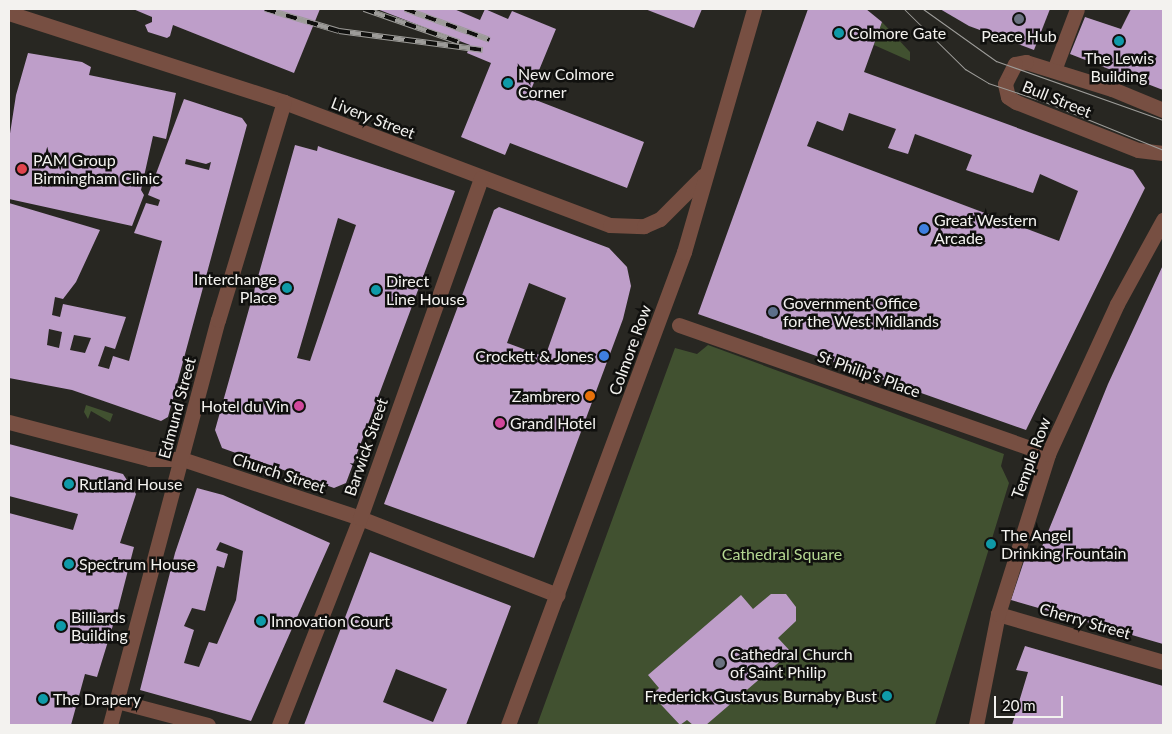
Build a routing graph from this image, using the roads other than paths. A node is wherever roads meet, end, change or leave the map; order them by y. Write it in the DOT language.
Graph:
graph roads {
  1 [pos="754,9"];
  2 [pos="1077,9"];
  3 [pos="9,13"];
  4 [pos="1054,70"];
  5 [pos="284,102"];
  6 [pos="1163,110"];
  7 [pos="1163,153"];
  8 [pos="707,172"];
  9 [pos="481,178"];
  10 [pos="1163,220"];
  11 [pos="680,325"];
  12 [pos="9,422"];
  13 [pos="1048,454"];
  14 [pos="182,459"];
  15 [pos="360,518"];
  16 [pos="558,595"];
  17 [pos="998,614"];
  18 [pos="1163,662"];
  19 [pos="117,701"];
  20 [pos="110,725"];
  21 [pos="208,725"];
  22 [pos="279,725"];
  23 [pos="508,725"];
  24 [pos="976,725"];
  1 -- 8 [label="street, Colmore Row"];
  2 -- 4 [label="street"];
  3 -- 5 [label="street, Livery Street"];
  4 -- 6 [label="street, Bull Street"];
  4 -- 7 [label="street, Bull Street"];
  5 -- 9 [label="street, Livery Street"];
  5 -- 14 [label="street, Edmund Street"];
  8 -- 9 [label="street, Livery Street"];
  8 -- 16 [label="street, Colmore Row"];
  9 -- 15 [label="street, Barwick Street"];
  10 -- 13 [label="street, Temple Row"];
  11 -- 13 [label="street, St Philip's Place"];
  12 -- 14 [label="street, Church Street"];
  13 -- 17 [label="street, Temple Row"];
  14 -- 15 [label="street, Church Street"];
  14 -- 19 [label="street, Edmund Street"];
  15 -- 16 [label="street, Church Street"];
  15 -- 22 [label="street, Barwick Street"];
  16 -- 23 [label="street, Colmore Row"];
  17 -- 18 [label="street, Cherry Street"];
  17 -- 24 [label="street, Temple Row"];
  19 -- 20 [label="street, Edmund Street"];
  19 -- 21 [label="street"];
}
